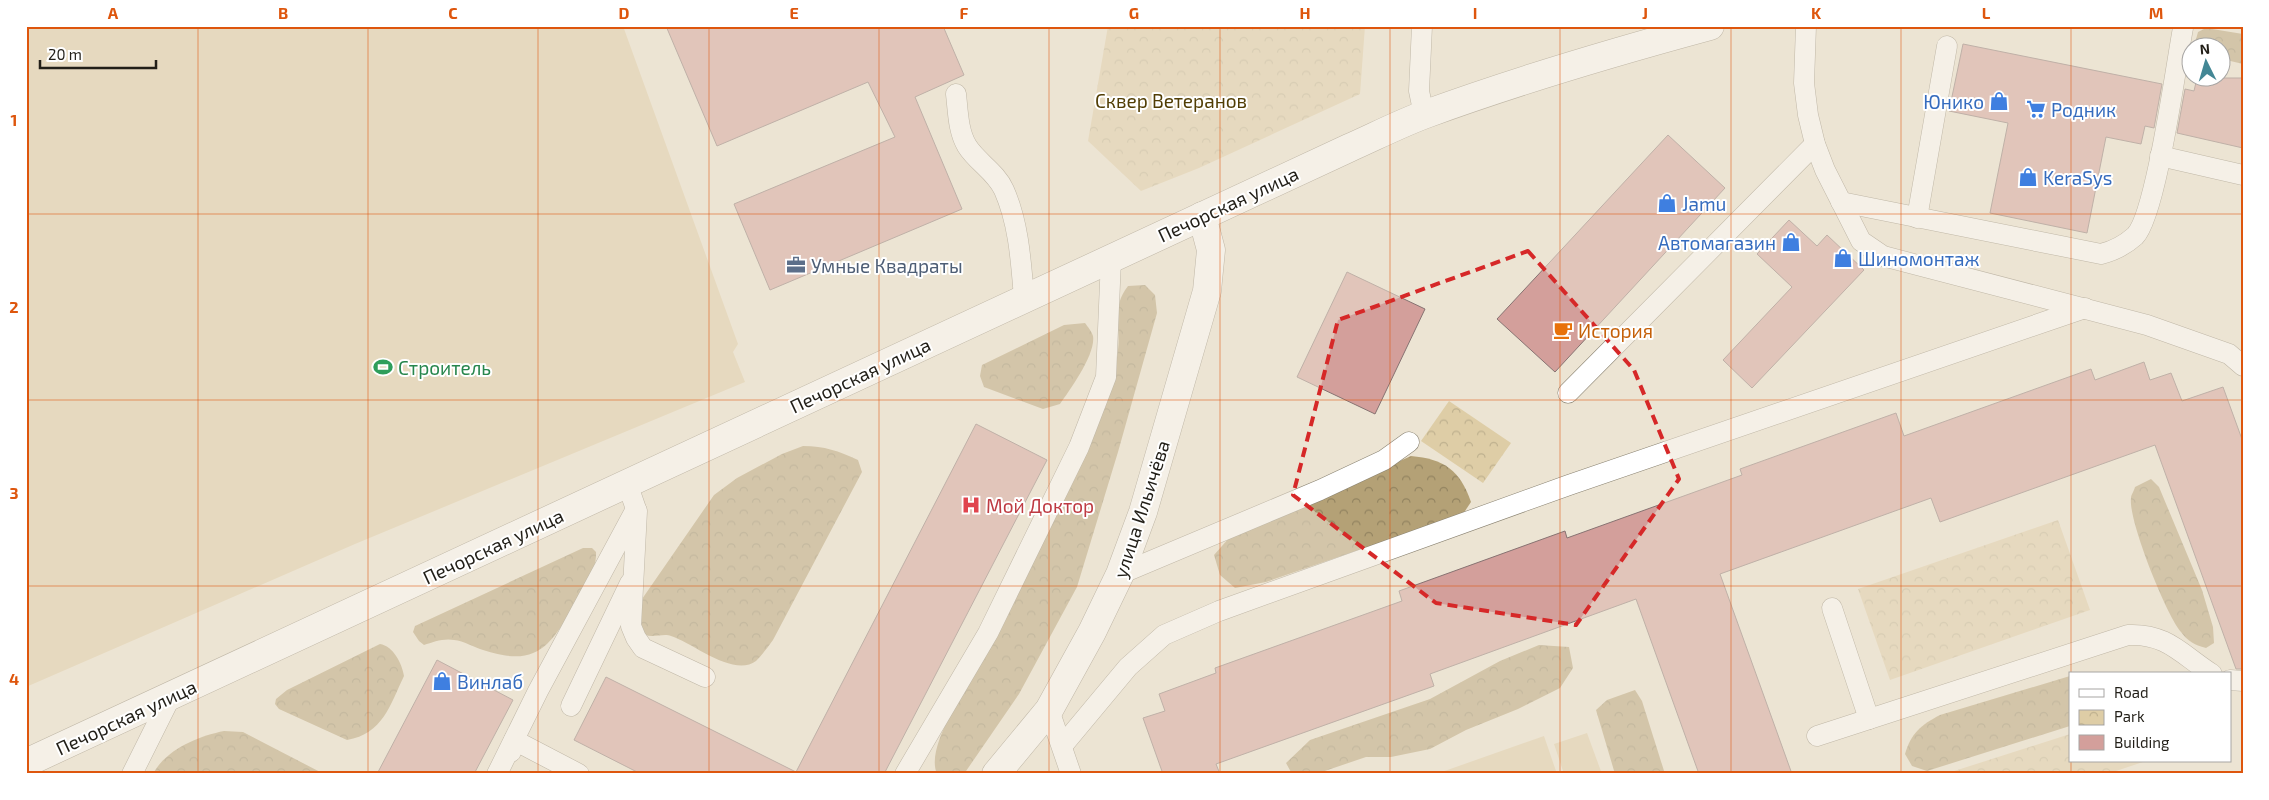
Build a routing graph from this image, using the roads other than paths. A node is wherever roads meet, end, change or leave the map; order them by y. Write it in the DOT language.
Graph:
graph roads {
  1 [pos="1422,26"];
  2 [pos="1710,26"];
  3 [pos="1806,26"];
  4 [pos="2182,27"];
  5 [pos="1947,46"];
  6 [pos="956,94"];
  7 [pos="1424,115"];
  8 [pos="1815,144"];
  9 [pos="2160,156"];
  10 [pos="2243,175"];
  11 [pos="1841,202"];
  12 [pos="1202,216"];
  13 [pos="1917,218"];
  14 [pos="1111,258"];
  15 [pos="1024,298"];
  16 [pos="2085,308"];
  17 [pos="2243,366"];
  18 [pos="1568,393"];
  19 [pos="1409,442"];
  20 [pos="628,483"];
  21 [pos="636,509"];
  22 [pos="1120,574"];
  23 [pos="634,575"];
  24 [pos="1832,608"];
  25 [pos="2209,672"];
  26 [pos="705,676"];
  27 [pos="171,696"];
  28 [pos="571,706"];
  29 [pos="1049,710"];
  30 [pos="1869,719"];
  31 [pos="1817,736"];
  32 [pos="514,740"];
  33 [pos="1063,745"];
  34 [pos="26,763"];
  35 [pos="132,774"];
  36 [pos="497,774"];
  37 [pos="507,774"];
  38 [pos="579,774"];
  39 [pos="906,774"];
  40 [pos="996,774"];
  41 [pos="1071,774"];
  1 -- 7 [label="lane"];
  2 -- 7 [label="main road, Печорская улица"];
  3 -- 8 [label="lane"];
  4 -- 9 [label="lane"];
  5 -- 13 [label="lane"];
  6 -- 15 [label="lane"];
  7 -- 12 [label="main road, Печорская улица"];
  8 -- 11 [label="lane"];
  8 -- 18 [label="lane"];
  9 -- 10 [label="lane"];
  9 -- 13 [label="lane"];
  11 -- 13 [label="lane"];
  11 -- 16 [label="lane"];
  12 -- 14 [label="main road, Печорская улица"];
  12 -- 22 [label="main road, улица Ильичёва"];
  14 -- 15 [label="main road, Печорская улица"];
  14 -- 39 [label="lane"];
  15 -- 20 [label="main road, Печорская улица"];
  16 -- 17 [label="lane"];
  16 -- 33 [label="lane"];
  19 -- 22 [label="lane"];
  20 -- 21 [label="lane"];
  20 -- 27 [label="main road, Печорская улица"];
  21 -- 23 [label="lane"];
  21 -- 32 [label="lane"];
  22 -- 29 [label="main road, улица Ильичёва"];
  23 -- 26 [label="lane"];
  23 -- 28 [label="lane"];
  24 -- 30 [label="lane"];
  25 -- 30 [label="lane"];
  27 -- 34 [label="main road, Печорская улица"];
  27 -- 35 [label="lane"];
  29 -- 33 [label="lane"];
  29 -- 40 [label="main road, улица Ильичёва"];
  30 -- 31 [label="lane"];
  32 -- 36 [label="lane"];
  32 -- 37 [label="lane"];
  32 -- 38 [label="lane"];
  33 -- 41 [label="lane"];
}
